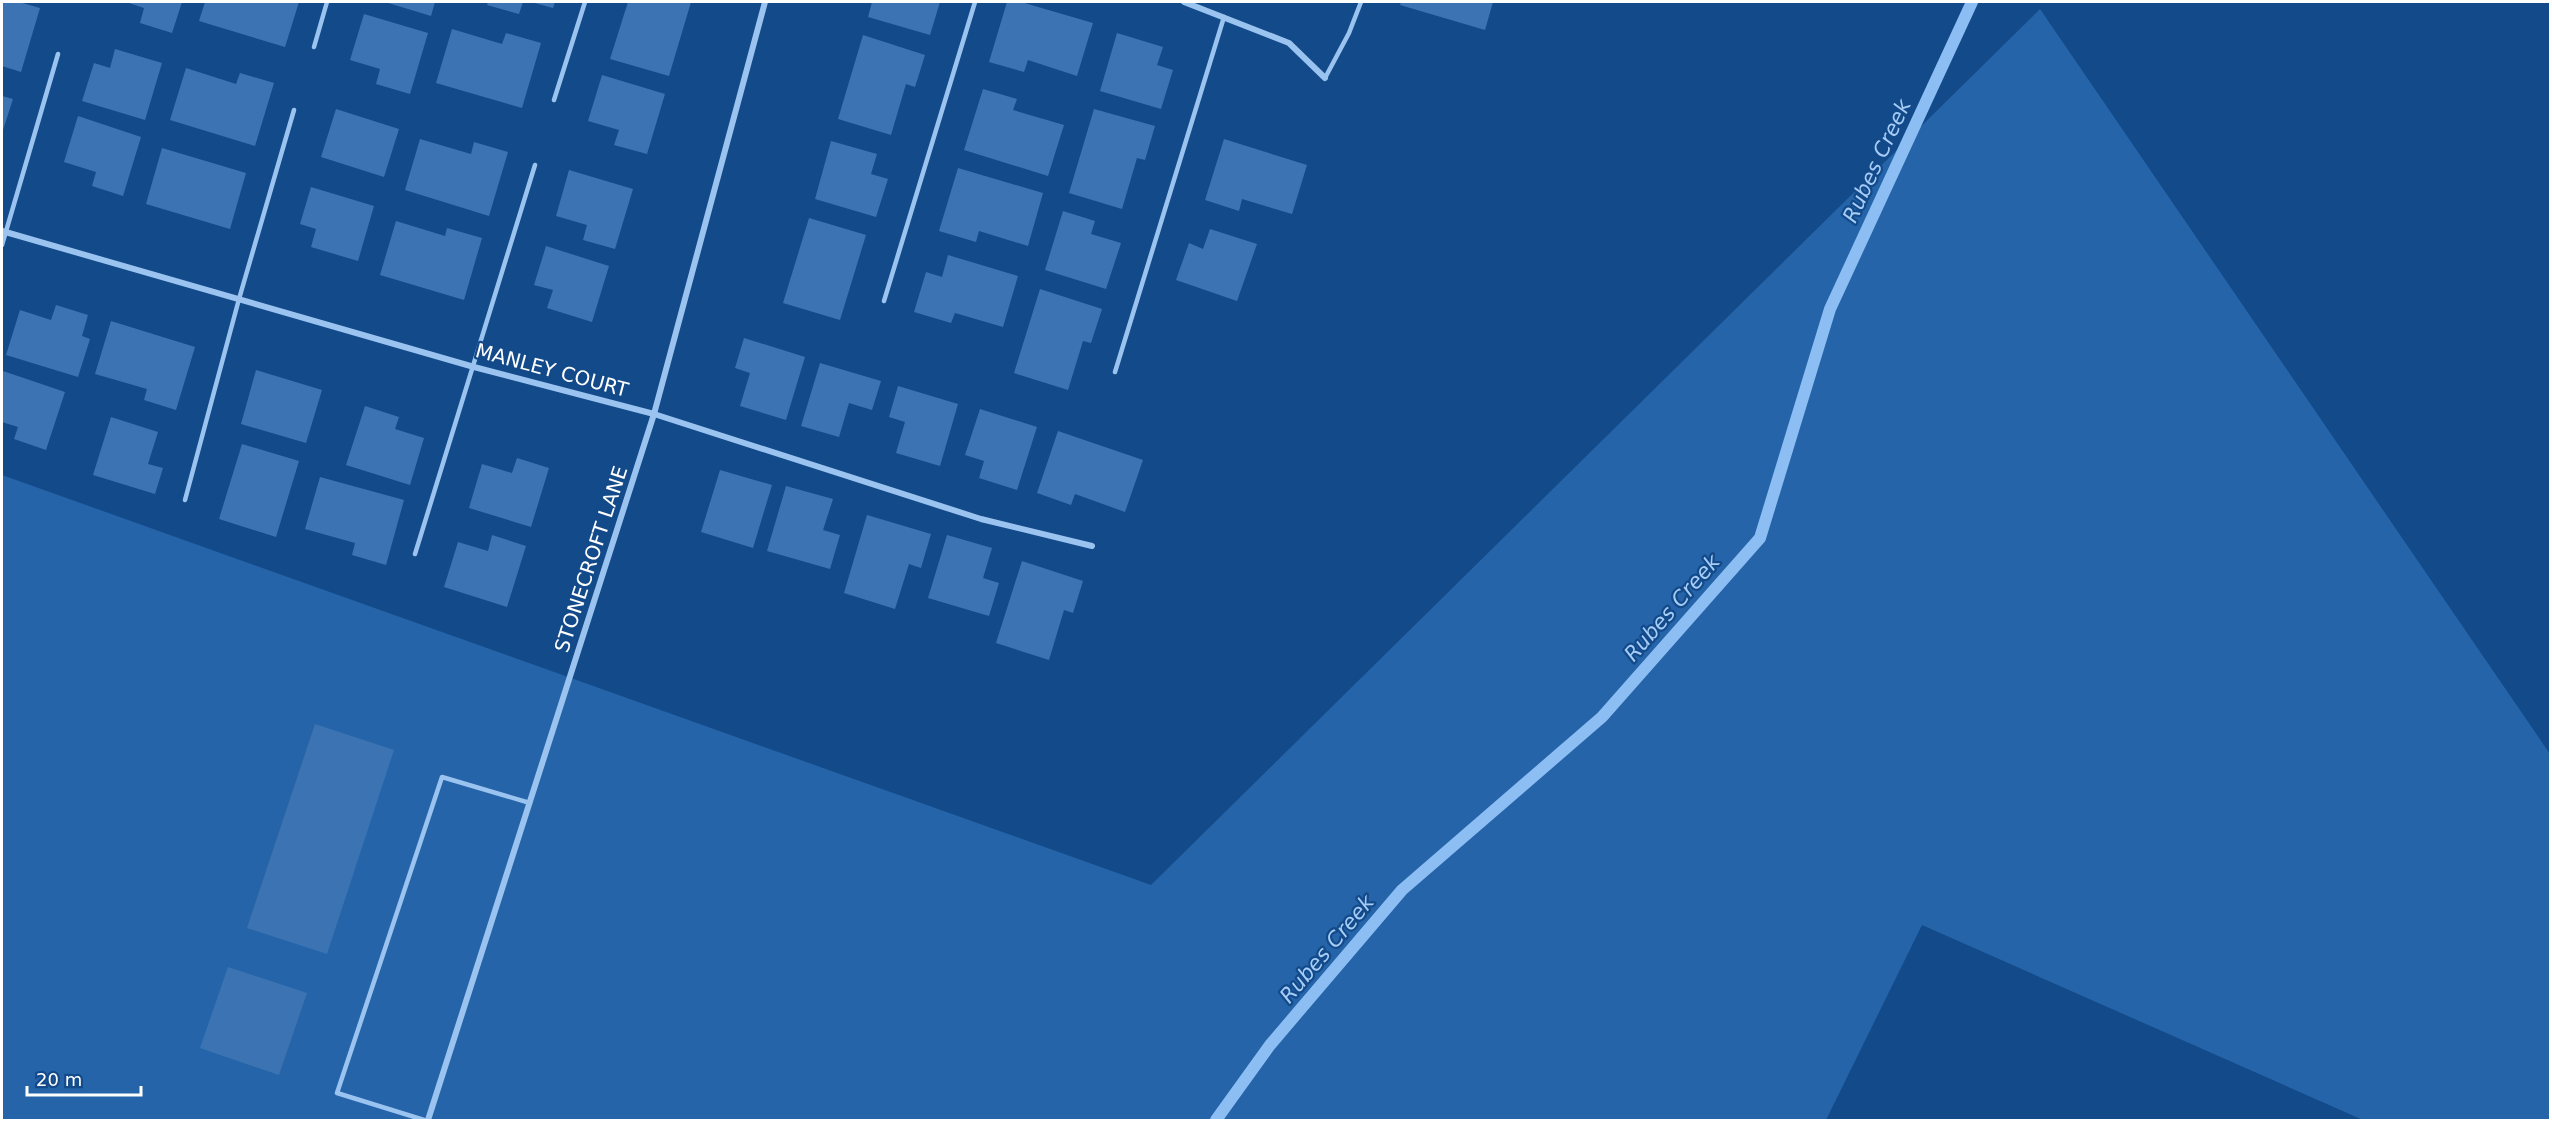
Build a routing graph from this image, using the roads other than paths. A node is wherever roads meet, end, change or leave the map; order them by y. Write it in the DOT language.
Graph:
graph roads {
  1 [pos="327,2"];
  2 [pos="585,2"];
  3 [pos="765,2"];
  4 [pos="975,2"];
  5 [pos="1184,2"];
  6 [pos="1361,2"];
  7 [pos="1224,17"];
  8 [pos="314,47"];
  9 [pos="58,54"];
  10 [pos="1325,78"];
  11 [pos="554,100"];
  12 [pos="294,110"];
  13 [pos="535,165"];
  14 [pos="3,231"];
  15 [pos="2,245"];
  16 [pos="239,299"];
  17 [pos="884,301"];
  18 [pos="474,367"];
  19 [pos="1115,372"];
  20 [pos="654,414"];
  21 [pos="185,500"];
  22 [pos="1092,546"];
  23 [pos="415,554"];
  24 [pos="530,803"];
  25 [pos="426,1120"];
  1 -- 8 [label="lane"];
  2 -- 11 [label="lane"];
  3 -- 20 [label="street, STONECROFT LANE"];
  4 -- 17 [label="lane"];
  5 -- 7 [label="street"];
  6 -- 10 [label="lane"];
  7 -- 10 [label="street"];
  7 -- 19 [label="lane"];
  9 -- 14 [label="lane"];
  12 -- 16 [label="lane"];
  13 -- 18 [label="lane"];
  14 -- 15 [label="lane"];
  14 -- 16 [label="street, MANLEY COURT"];
  16 -- 18 [label="street, MANLEY COURT"];
  16 -- 21 [label="lane"];
  18 -- 20 [label="street, MANLEY COURT"];
  18 -- 23 [label="lane"];
  20 -- 22 [label="street, MANLEY COURT"];
  20 -- 24 [label="street, STONECROFT LANE"];
  24 -- 25 [label="street, STONECROFT LANE"];
  24 -- 25 [label="lane"];
}
